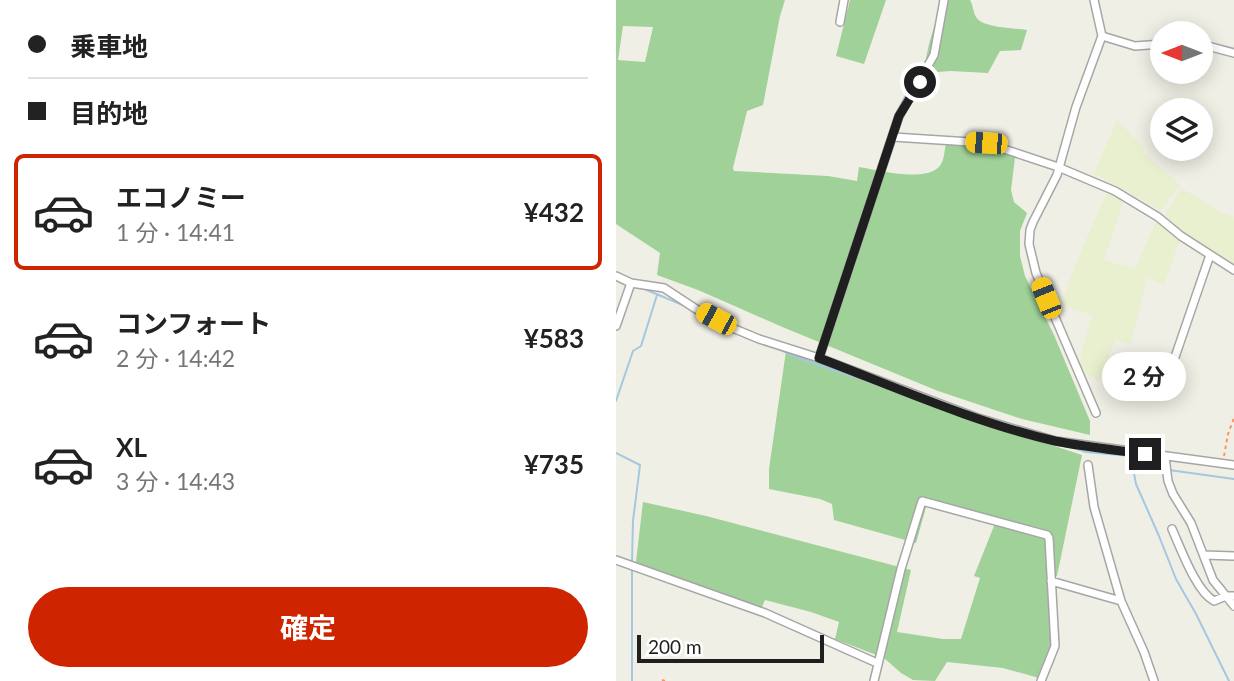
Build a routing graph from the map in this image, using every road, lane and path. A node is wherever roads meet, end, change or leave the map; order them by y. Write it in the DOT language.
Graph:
graph roads {
  1 [pos="844,0"];
  2 [pos="944,0"];
  3 [pos="1094,0"];
  4 [pos="839,22"];
  5 [pos="1102,36"];
  6 [pos="1150,45"];
  7 [pos="1213,47"];
  8 [pos="1234,53"];
  9 [pos="893,137"];
  10 [pos="1058,167"];
  11 [pos="1210,256"];
  12 [pos="1234,270"];
  13 [pos="616,276"];
  14 [pos="631,283"];
  15 [pos="616,327"];
  16 [pos="1175,357"];
  17 [pos="819,358"];
  18 [pos="1096,413"];
  19 [pos="1234,418"];
  20 [pos="1165,457"];
  21 [pos="1223,463"];
  22 [pos="1088,465"];
  23 [pos="1234,465"];
  24 [pos="1172,530"];
  25 [pos="1204,555"];
  26 [pos="1234,556"];
  27 [pos="616,560"];
  28 [pos="1051,582"];
  29 [pos="1230,596"];
  30 [pos="1121,601"];
  31 [pos="1234,606"];
  32 [pos="877,663"];
  33 [pos="874,681"];
  34 [pos="1041,681"];
  35 [pos="1154,681"];
  1 -- 4 [label="street"];
  2 -- 9 [label="street"];
  3 -- 5 [label="street"];
  5 -- 6 [label="street"];
  5 -- 10 [label="street"];
  7 -- 8 [label="street"];
  9 -- 10 [label="street"];
  9 -- 17 [label="street"];
  10 -- 11 [label="street"];
  10 -- 18 [label="street"];
  11 -- 12 [label="street"];
  11 -- 16 [label="street"];
  13 -- 14 [label="street"];
  14 -- 15 [label="street"];
  14 -- 17 [label="street"];
  17 -- 20 [label="street"];
  19 -- 21 [label="path"];
  20 -- 21 [label="street"];
  20 -- 25 [label="street"];
  21 -- 23 [label="street"];
  22 -- 30 [label="street"];
  24 -- 29 [label="street"];
  25 -- 26 [label="street"];
  25 -- 29 [label="street"];
  27 -- 32 [label="street"];
  28 -- 30 [label="street"];
  28 -- 32 [label="street"];
  28 -- 34 [label="street"];
  29 -- 31 [label="street"];
  30 -- 35 [label="street"];
  32 -- 33 [label="street"];
}
